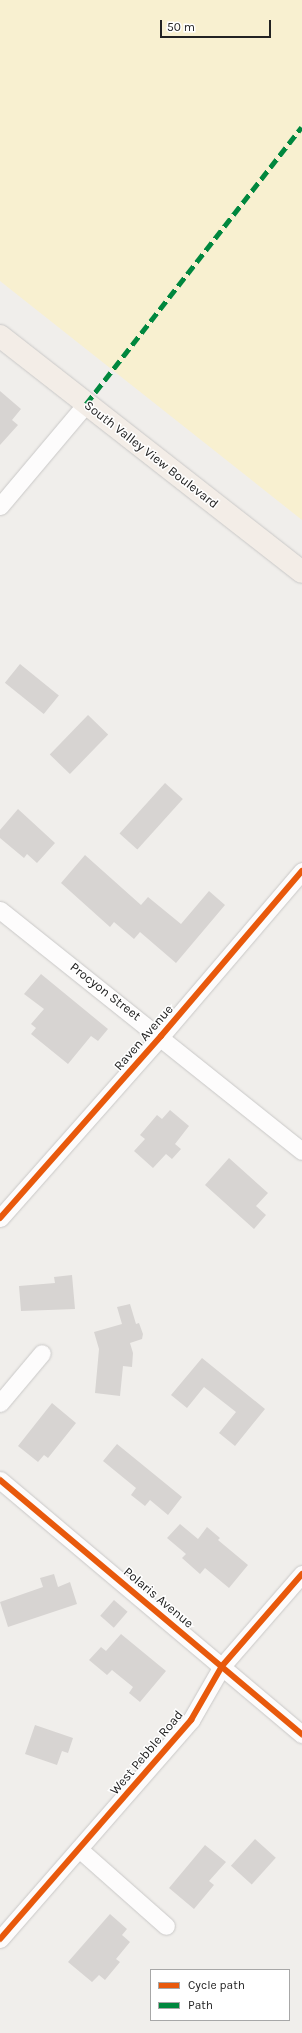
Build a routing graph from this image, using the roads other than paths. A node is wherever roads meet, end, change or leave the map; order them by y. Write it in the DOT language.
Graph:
graph roads {
  1 [pos="0,336"];
  2 [pos="86,404"];
  3 [pos="0,506"];
  4 [pos="302,572"];
  5 [pos="302,870"];
  6 [pos="0,910"];
  7 [pos="161,1036"];
  8 [pos="302,1151"];
  9 [pos="0,1218"];
  10 [pos="42,1353"];
  11 [pos="0,1403"];
  12 [pos="0,1480"];
  13 [pos="302,1574"];
  14 [pos="222,1666"];
  15 [pos="302,1734"];
  16 [pos="79,1849"];
  17 [pos="166,1926"];
  18 [pos="0,1939"];
  1 -- 2 [label="main road, South Valley View Boulevard"];
  2 -- 3 [label="street"];
  2 -- 4 [label="main road, South Valley View Boulevard"];
  5 -- 7 [label="street, Raven Avenue"];
  6 -- 7 [label="street, Procyon Street"];
  7 -- 8 [label="street, Procyon Street"];
  7 -- 9 [label="street, Raven Avenue"];
  10 -- 11 [label="street"];
  12 -- 14 [label="street, Polaris Avenue"];
  13 -- 14 [label="street, West Pebble Road"];
  14 -- 15 [label="street, Polaris Avenue"];
  14 -- 16 [label="street, West Pebble Road"];
  16 -- 17 [label="street"];
  16 -- 18 [label="street, West Pebble Road"];
}
